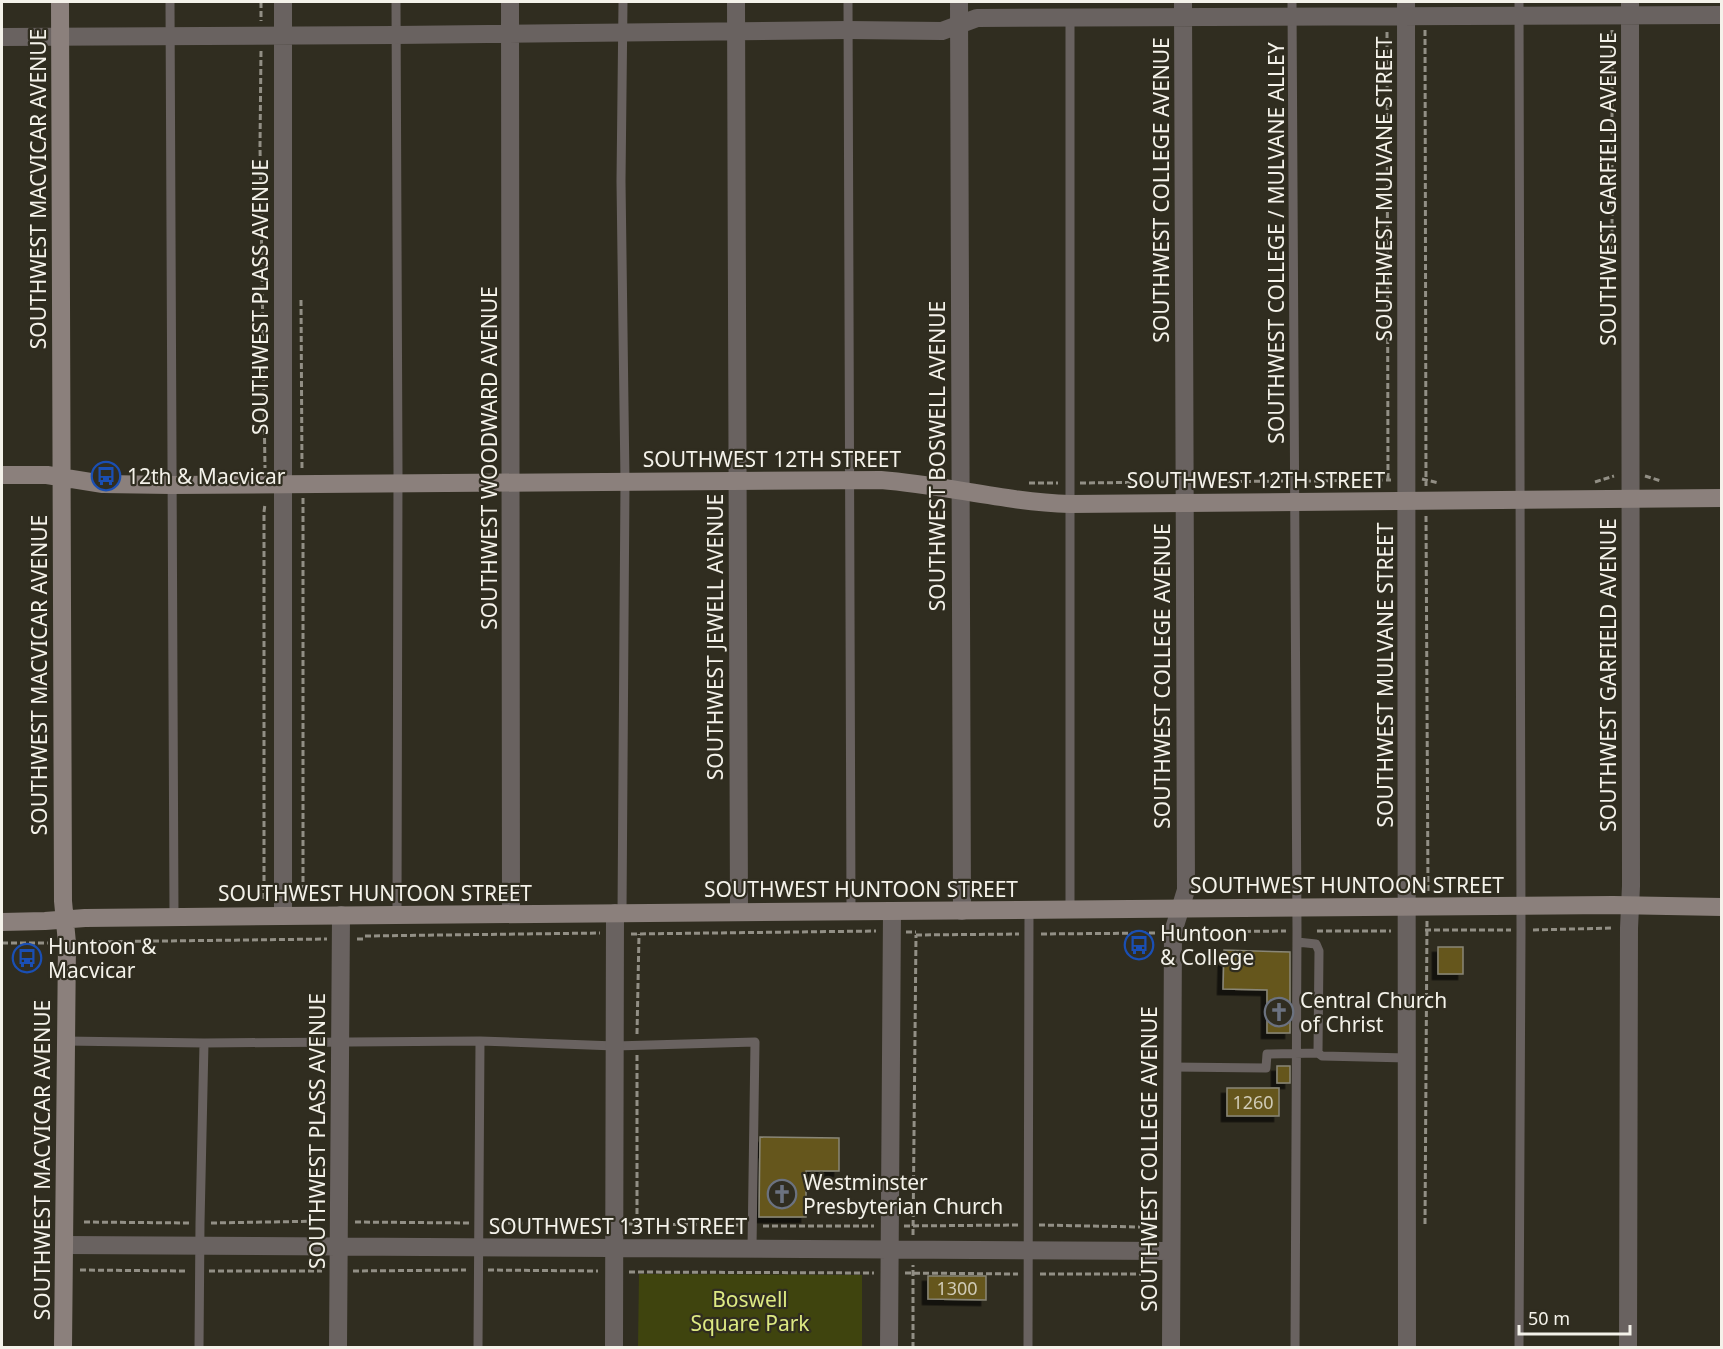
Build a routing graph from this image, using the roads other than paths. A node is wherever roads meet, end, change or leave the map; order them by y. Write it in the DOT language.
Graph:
graph roads {
  1 [pos="60,2"];
  2 [pos="170,2"];
  3 [pos="283,2"];
  4 [pos="396,2"];
  5 [pos="510,2"];
  6 [pos="623,2"];
  7 [pos="736,2"];
  8 [pos="848,2"];
  9 [pos="959,2"];
  10 [pos="1630,8"];
  11 [pos="1183,9"];
  12 [pos="1292,9"];
  13 [pos="1406,9"];
  14 [pos="1519,9"];
  15 [pos="1722,15"];
  16 [pos="1070,17"];
  17 [pos="959,25"];
  18 [pos="848,30"];
  19 [pos="736,31"];
  20 [pos="623,33"];
  21 [pos="510,34"];
  22 [pos="170,36"];
  23 [pos="283,36"];
  24 [pos="395,36"];
  25 [pos="2,37"];
  26 [pos="60,38"];
  27 [pos="2,475"];
  28 [pos="61,478"];
  29 [pos="737,480"];
  30 [pos="849,480"];
  31 [pos="625,481"];
  32 [pos="512,482"];
  33 [pos="398,483"];
  34 [pos="274,484"];
  35 [pos="171,485"];
  36 [pos="959,490"];
  37 [pos="1722,498"];
  38 [pos="1622,499"];
  39 [pos="1520,500"];
  40 [pos="1407,501"];
  41 [pos="1296,503"];
  42 [pos="1070,504"];
  43 [pos="1184,504"];
  44 [pos="1520,906"];
  45 [pos="1630,906"];
  46 [pos="1722,906"];
  47 [pos="1408,907"];
  48 [pos="1297,908"];
  49 [pos="1181,909"];
  50 [pos="892,910"];
  51 [pos="962,910"];
  52 [pos="1029,910"];
  53 [pos="1070,910"];
  54 [pos="851,911"];
  55 [pos="739,912"];
  56 [pos="618,913"];
  57 [pos="511,914"];
  58 [pos="341,915"];
  59 [pos="397,915"];
  60 [pos="283,916"];
  61 [pos="174,917"];
  62 [pos="64,919"];
  63 [pos="2,922"];
  64 [pos="1297,942"];
  65 [pos="65,1041"];
  66 [pos="480,1041"];
  67 [pos="340,1042"];
  68 [pos="204,1043"];
  69 [pos="615,1046"];
  70 [pos="1318,1053"];
  71 [pos="1297,1054"];
  72 [pos="1408,1058"];
  73 [pos="1172,1067"];
  74 [pos="65,1245"];
  75 [pos="200,1246"];
  76 [pos="339,1247"];
  77 [pos="478,1248"];
  78 [pos="614,1248"];
  79 [pos="752,1248"];
  80 [pos="890,1249"];
  81 [pos="1029,1249"];
  82 [pos="1171,1251"];
  83 [pos="63,1347"];
  84 [pos="200,1347"];
  85 [pos="338,1347"];
  86 [pos="478,1347"];
  87 [pos="614,1347"];
  88 [pos="889,1347"];
  89 [pos="1028,1347"];
  90 [pos="1171,1347"];
  91 [pos="1295,1347"];
  92 [pos="1407,1347"];
  93 [pos="1519,1347"];
  94 [pos="1628,1347"];
  1 -- 26 [label="main road, SOUTHWEST MACVICAR AVENUE"];
  2 -- 22 [label="lane"];
  3 -- 23 [label="street, SOUTHWEST PLASS AVENUE"];
  4 -- 24 [label="lane"];
  5 -- 21 [label="street, SOUTHWEST WOODWARD AVENUE"];
  6 -- 20 [label="lane"];
  7 -- 19 [label="street, SOUTHWEST JEWELL AVENUE"];
  8 -- 18 [label="lane"];
  9 -- 17 [label="street, SOUTHWEST BOSWELL AVENUE"];
  10 -- 14 [label="street"];
  10 -- 15 [label="street"];
  10 -- 38 [label="street, SOUTHWEST GARFIELD AVENUE"];
  11 -- 12 [label="street"];
  11 -- 16 [label="street"];
  11 -- 43 [label="street, SOUTHWEST COLLEGE AVENUE"];
  12 -- 13 [label="street"];
  12 -- 41 [label="lane, SOUTHWEST COLLEGE / MULVANE ALLEY"];
  13 -- 14 [label="street"];
  13 -- 40 [label="street, SOUTHWEST MULVANE STREET"];
  14 -- 39 [label="lane"];
  16 -- 17 [label="street"];
  16 -- 42 [label="lane"];
  17 -- 18 [label="street"];
  17 -- 36 [label="street, SOUTHWEST BOSWELL AVENUE"];
  18 -- 19 [label="street"];
  18 -- 30 [label="lane"];
  19 -- 20 [label="street"];
  19 -- 29 [label="street, SOUTHWEST JEWELL AVENUE"];
  20 -- 21 [label="street"];
  20 -- 31 [label="lane"];
  21 -- 24 [label="street"];
  21 -- 32 [label="street, SOUTHWEST WOODWARD AVENUE"];
  22 -- 23 [label="street"];
  22 -- 26 [label="street"];
  22 -- 35 [label="lane"];
  23 -- 24 [label="street"];
  23 -- 34 [label="street, SOUTHWEST PLASS AVENUE"];
  24 -- 33 [label="lane"];
  25 -- 26 [label="street"];
  26 -- 28 [label="main road, SOUTHWEST MACVICAR AVENUE"];
  27 -- 28 [label="main road, SOUTHWEST 12TH STREET"];
  28 -- 35 [label="main road, SOUTHWEST 12TH STREET"];
  28 -- 62 [label="main road, SOUTHWEST MACVICAR AVENUE"];
  29 -- 30 [label="main road, SOUTHWEST 12TH STREET"];
  29 -- 31 [label="main road, SOUTHWEST 12TH STREET"];
  29 -- 55 [label="street, SOUTHWEST JEWELL AVENUE"];
  30 -- 36 [label="main road, SOUTHWEST 12TH STREET"];
  30 -- 54 [label="lane"];
  31 -- 32 [label="main road, SOUTHWEST 12TH STREET"];
  31 -- 56 [label="lane"];
  32 -- 33 [label="main road, SOUTHWEST 12TH STREET"];
  32 -- 57 [label="street, SOUTHWEST WOODWARD AVENUE"];
  33 -- 34 [label="main road, SOUTHWEST 12TH STREET"];
  33 -- 59 [label="lane"];
  34 -- 35 [label="main road, SOUTHWEST 12TH STREET"];
  34 -- 60 [label="street, SOUTHWEST PLASS AVENUE"];
  35 -- 61 [label="lane"];
  36 -- 42 [label="main road, SOUTHWEST 12TH STREET"];
  36 -- 51 [label="street, SOUTHWEST BOSWELL AVENUE"];
  37 -- 38 [label="main road, SOUTHWEST 12TH STREET"];
  38 -- 39 [label="main road, SOUTHWEST 12TH STREET"];
  38 -- 45 [label="street, SOUTHWEST GARFIELD AVENUE"];
  39 -- 40 [label="main road, SOUTHWEST 12TH STREET"];
  39 -- 44 [label="lane"];
  40 -- 41 [label="main road, SOUTHWEST 12TH STREET"];
  40 -- 47 [label="street, SOUTHWEST MULVANE STREET"];
  41 -- 43 [label="main road, SOUTHWEST 12TH STREET"];
  41 -- 48 [label="lane, SOUTHWEST COLLEGE / MULVANE ALLEY"];
  42 -- 43 [label="main road, SOUTHWEST 12TH STREET"];
  42 -- 53 [label="lane"];
  43 -- 49 [label="street, SOUTHWEST COLLEGE AVENUE"];
  44 -- 45 [label="main road, SOUTHWEST HUNTOON STREET"];
  44 -- 47 [label="main road, SOUTHWEST HUNTOON STREET"];
  44 -- 93 [label="lane"];
  45 -- 46 [label="main road, SOUTHWEST HUNTOON STREET"];
  45 -- 94 [label="street, SOUTHWEST GARFIELD AVENUE"];
  47 -- 48 [label="main road, SOUTHWEST HUNTOON STREET"];
  47 -- 72 [label="street, SOUTHWEST MULVANE STREET"];
  48 -- 49 [label="main road, SOUTHWEST HUNTOON STREET"];
  48 -- 64 [label="lane, SOUTHWEST COLLEGE / MULVANE ALLEY"];
  49 -- 53 [label="main road, SOUTHWEST HUNTOON STREET"];
  49 -- 73 [label="street, SOUTHWEST COLLEGE AVENUE"];
  50 -- 51 [label="main road, SOUTHWEST HUNTOON STREET"];
  50 -- 54 [label="main road, SOUTHWEST HUNTOON STREET"];
  50 -- 80 [label="street"];
  51 -- 52 [label="main road, SOUTHWEST HUNTOON STREET"];
  52 -- 53 [label="main road, SOUTHWEST HUNTOON STREET"];
  52 -- 81 [label="lane"];
  54 -- 55 [label="main road, SOUTHWEST HUNTOON STREET"];
  55 -- 56 [label="main road, SOUTHWEST HUNTOON STREET"];
  56 -- 57 [label="main road, SOUTHWEST HUNTOON STREET"];
  56 -- 69 [label="street"];
  57 -- 59 [label="main road, SOUTHWEST HUNTOON STREET"];
  58 -- 59 [label="main road, SOUTHWEST HUNTOON STREET"];
  58 -- 60 [label="main road, SOUTHWEST HUNTOON STREET"];
  58 -- 67 [label="street, SOUTHWEST PLASS AVENUE"];
  60 -- 61 [label="main road, SOUTHWEST HUNTOON STREET"];
  61 -- 62 [label="main road, SOUTHWEST HUNTOON STREET"];
  62 -- 63 [label="main road, SOUTHWEST HUNTOON STREET"];
  62 -- 65 [label="main road, SOUTHWEST MACVICAR AVENUE"];
  64 -- 70 [label="lane"];
  64 -- 71 [label="lane, SOUTHWEST COLLEGE / MULVANE ALLEY"];
  65 -- 68 [label="lane"];
  65 -- 74 [label="main road, SOUTHWEST MACVICAR AVENUE"];
  66 -- 67 [label="lane"];
  66 -- 69 [label="lane"];
  66 -- 77 [label="lane"];
  67 -- 68 [label="lane"];
  67 -- 76 [label="street, SOUTHWEST PLASS AVENUE"];
  68 -- 75 [label="lane"];
  69 -- 78 [label="street"];
  69 -- 79 [label="lane"];
  70 -- 71 [label="lane"];
  70 -- 72 [label="lane"];
  71 -- 73 [label="lane"];
  71 -- 91 [label="lane, SOUTHWEST COLLEGE / MULVANE ALLEY"];
  72 -- 92 [label="street, SOUTHWEST MULVANE STREET"];
  73 -- 82 [label="street, SOUTHWEST COLLEGE AVENUE"];
  74 -- 75 [label="street, SOUTHWEST 13TH STREET"];
  74 -- 83 [label="main road, SOUTHWEST MACVICAR AVENUE"];
  75 -- 76 [label="street, SOUTHWEST 13TH STREET"];
  75 -- 84 [label="lane"];
  76 -- 77 [label="street, SOUTHWEST 13TH STREET"];
  76 -- 85 [label="street, SOUTHWEST PLASS AVENUE"];
  77 -- 78 [label="street, SOUTHWEST 13TH STREET"];
  77 -- 86 [label="lane"];
  78 -- 79 [label="street, SOUTHWEST 13TH STREET"];
  78 -- 87 [label="street"];
  79 -- 80 [label="street, SOUTHWEST 13TH STREET"];
  80 -- 81 [label="street, SOUTHWEST 13TH STREET"];
  80 -- 88 [label="street"];
  81 -- 82 [label="street, SOUTHWEST 13TH STREET"];
  81 -- 89 [label="lane"];
  82 -- 90 [label="street, SOUTHWEST COLLEGE AVENUE"];
}
